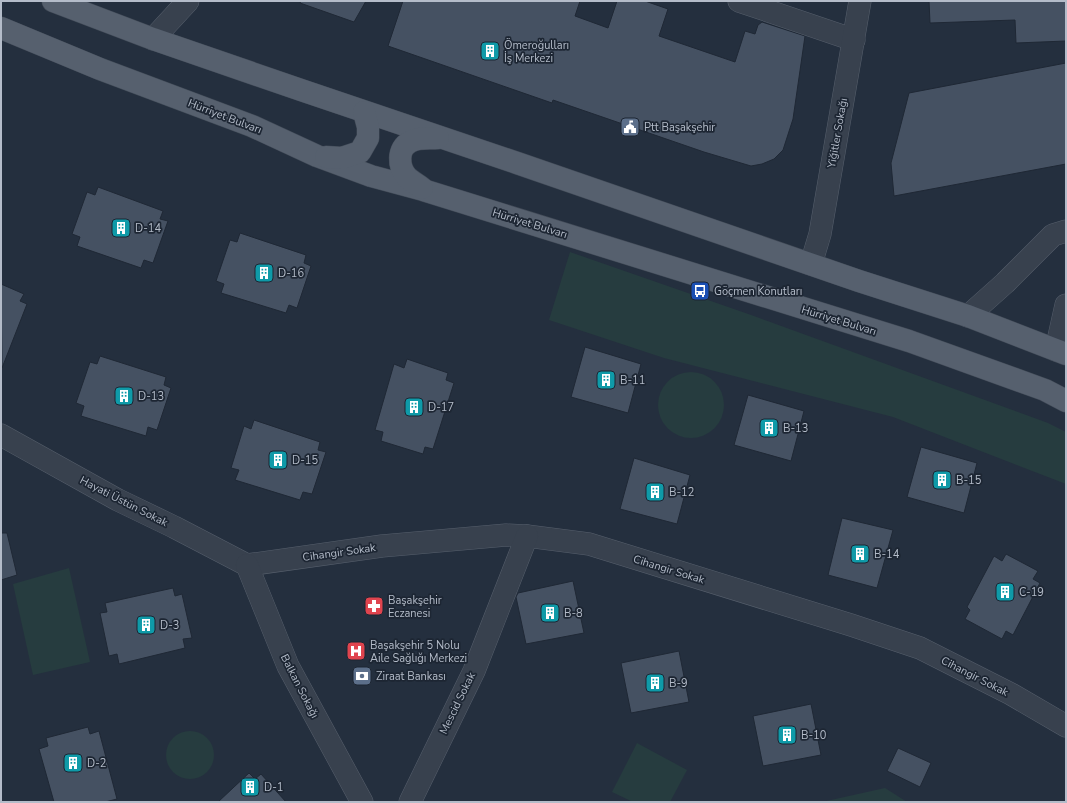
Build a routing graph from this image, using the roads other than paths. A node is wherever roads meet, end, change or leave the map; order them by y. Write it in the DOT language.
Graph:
graph roads {
  1 [pos="53,1"];
  2 [pos="188,1"];
  3 [pos="739,1"];
  4 [pos="860,1"];
  5 [pos="1,28"];
  6 [pos="152,39"];
  7 [pos="854,40"];
  8 [pos="364,112"];
  9 [pos="445,138"];
  10 [pos="317,156"];
  11 [pos="423,190"];
  12 [pos="1066,231"];
  13 [pos="811,264"];
  14 [pos="1066,305"];
  15 [pos="968,316"];
  16 [pos="1061,352"];
  17 [pos="1066,401"];
  18 [pos="1,436"];
  19 [pos="527,536"];
  20 [pos="247,565"];
  21 [pos="1066,726"];
  22 [pos="362,802"];
  23 [pos="410,802"];
  1 -- 6 [label="main road"];
  2 -- 6 [label="street"];
  3 -- 7 [label="street"];
  4 -- 7 [label="street, Yiğitler Sokağı"];
  5 -- 10 [label="main road, Hürriyet Bulvarı"];
  6 -- 8 [label="main road"];
  7 -- 13 [label="street, Yiğitler Sokağı"];
  8 -- 9 [label="main road"];
  8 -- 10 [label="main road"];
  9 -- 11 [label="main road"];
  9 -- 13 [label="main road"];
  10 -- 11 [label="main road, Hürriyet Bulvarı"];
  11 -- 17 [label="main road, Hürriyet Bulvarı"];
  12 -- 15 [label="street"];
  13 -- 15 [label="main road"];
  14 -- 16 [label="street"];
  15 -- 16 [label="main road"];
  18 -- 20 [label="street, Hayati Üstün Sokak"];
  19 -- 20 [label="street, Cihangir Sokak"];
  19 -- 21 [label="street, Cihangir Sokak"];
  19 -- 23 [label="street, Mescid Sokak"];
  20 -- 22 [label="street, Balkan Sokağı"];
}
